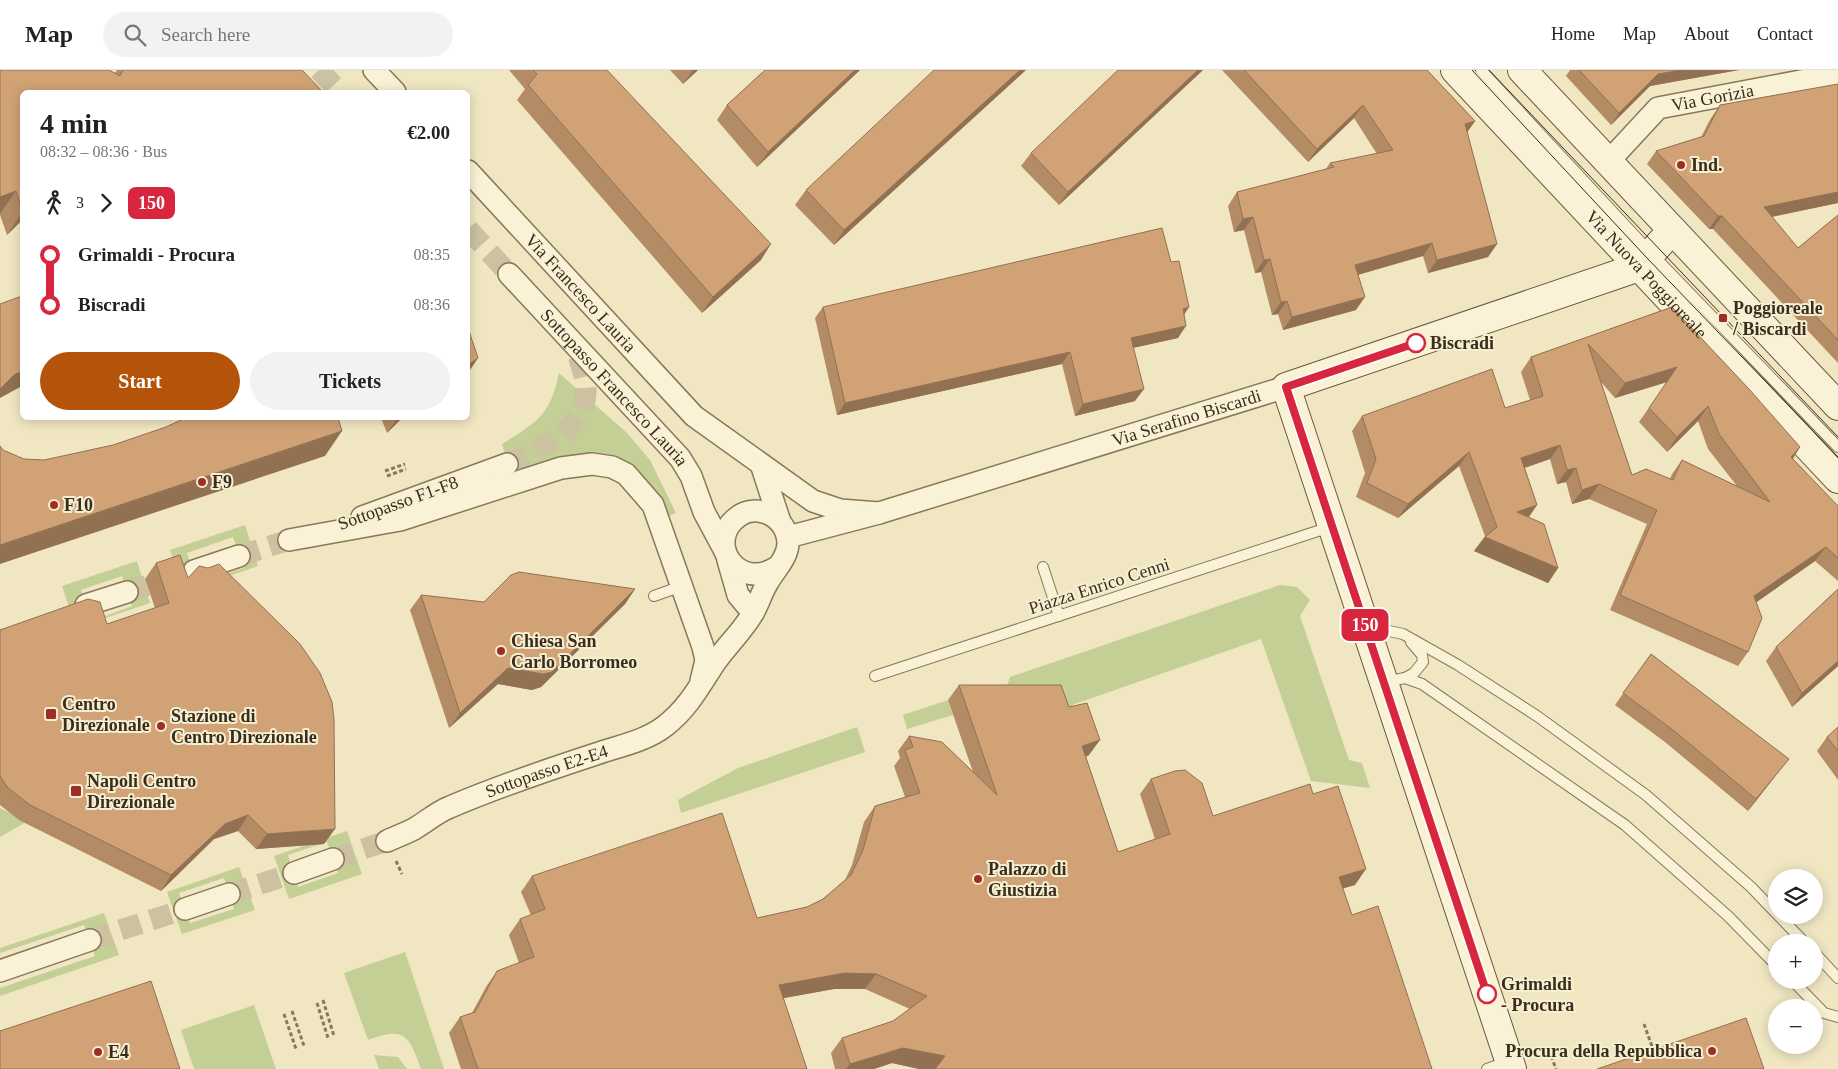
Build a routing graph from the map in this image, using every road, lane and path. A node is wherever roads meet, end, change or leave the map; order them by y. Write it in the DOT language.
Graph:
graph roads {
  1 [pos="374,70"];
  2 [pos="1455,70"];
  3 [pos="1481,70"];
  4 [pos="1522,70"];
  5 [pos="1838,74"];
  6 [pos="393,90"];
  7 [pos="1608,162"];
  8 [pos="470,173"];
  9 [pos="1672,230"];
  10 [pos="1645,260"];
  11 [pos="509,274"];
  12 [pos="1286,387"];
  13 [pos="1838,406"];
  14 [pos="1838,446"];
  15 [pos="405,464"];
  16 [pos="507,464"];
  17 [pos="761,464"];
  18 [pos="406,469"];
  19 [pos="385,471"];
  20 [pos="387,476"];
  21 [pos="1838,480"];
  22 [pos="879,514"];
  23 [pos="1332,526"];
  24 [pos="784,529"];
  25 [pos="239,556"];
  26 [pos="727,556"];
  27 [pos="778,567"];
  28 [pos="1043,567"];
  29 [pos="194,571"];
  30 [pos="682,586"];
  31 [pos="127,592"];
  32 [pos="654,596"];
  33 [pos="86,605"];
  34 [pos="753,613"];
  35 [pos="1059,616"];
  36 [pos="1403,634"];
  37 [pos="1369,636"];
  38 [pos="875,676"];
  39 [pos="1395,680"];
  40 [pos="698,690"];
  41 [pos="387,841"];
  42 [pos="334,859"];
  43 [pos="294,873"];
  44 [pos="229,894"];
  45 [pos="1768,905"];
  46 [pos="185,909"];
  47 [pos="1787,924"];
  48 [pos="1796,934"];
  49 [pos="90,940"];
  50 [pos="1768,957"];
  51 [pos="1823,962"];
  52 [pos="0,970"];
  53 [pos="1838,978"];
  54 [pos="1801,989"];
  55 [pos="322,1000"];
  56 [pos="317,1003"];
  57 [pos="292,1011"];
  58 [pos="284,1014"];
  59 [pos="1838,1017"];
  60 [pos="1644,1024"];
  61 [pos="334,1036"];
  62 [pos="328,1038"];
  63 [pos="304,1046"];
  64 [pos="296,1049"];
  65 [pos="1663,1049"];
  66 [pos="1549,1050"];
  67 [pos="1654,1052"];
  68 [pos="1646,1055"];
  69 [pos="1503,1066"];
  70 [pos="1556,1069"];
  1 -- 6 [label="street"];
  2 -- 10 [label="main road, Via Nuova Poggioreale"];
  3 -- 10 [label="lane"];
  4 -- 7 [label="main road"];
  5 -- 7 [label="street, Via Gorizia"];
  7 -- 9 [label="main road"];
  8 -- 17 [label="street, Via Francesco Lauria"];
  9 -- 10 [label="main road"];
  9 -- 13 [label="main road"];
  10 -- 12 [label="main road, Via Serafino Biscardi"];
  10 -- 14 [label="lane"];
  10 -- 21 [label="main road, Via Nuova Poggioreale"];
  11 -- 26 [label="street, Sottopasso Francesco Lauria"];
  12 -- 22 [label="street, Via Serafino Biscardi"];
  12 -- 23 [label="main road"];
  15 -- 19 [label="path"];
  16 -- 30 [label="street, Sottopasso F1-F8"];
  17 -- 22 [label="street, Via Francesco Lauria"];
  17 -- 24 [label="street"];
  18 -- 20 [label="path"];
  22 -- 24 [label="street, Via Serafino Biscardi"];
  23 -- 35 [label="lane, Piazza Enrico Cenni"];
  23 -- 37 [label="main road"];
  24 -- 26 [label="street"];
  24 -- 27 [label="street"];
  25 -- 29 [label="street"];
  26 -- 27 [label="street"];
  26 -- 34 [label="street"];
  27 -- 34 [label="street, Sottopasso E2-E4"];
  28 -- 35 [label="lane"];
  30 -- 32 [label="lane"];
  30 -- 40 [label="street"];
  31 -- 33 [label="street"];
  34 -- 40 [label="street, Sottopasso E2-E4"];
  35 -- 38 [label="lane, Piazza Enrico Cenni"];
  36 -- 37 [label="lane"];
  36 -- 39 [label="lane"];
  36 -- 45 [label="lane"];
  37 -- 39 [label="main road"];
  39 -- 50 [label="lane"];
  39 -- 69 [label="main road"];
  40 -- 41 [label="street, Sottopasso E2-E4"];
  42 -- 43 [label="street"];
  44 -- 46 [label="street"];
  47 -- 48 [label="lane"];
  49 -- 52 [label="street"];
  51 -- 53 [label="lane"];
  54 -- 59 [label="lane"];
  55 -- 61 [label="path"];
  56 -- 62 [label="path"];
  57 -- 63 [label="path"];
  58 -- 64 [label="path"];
  60 -- 67 [label="path"];
  65 -- 67 [label="path"];
  66 -- 70 [label="path"];
  67 -- 68 [label="path"];
}
